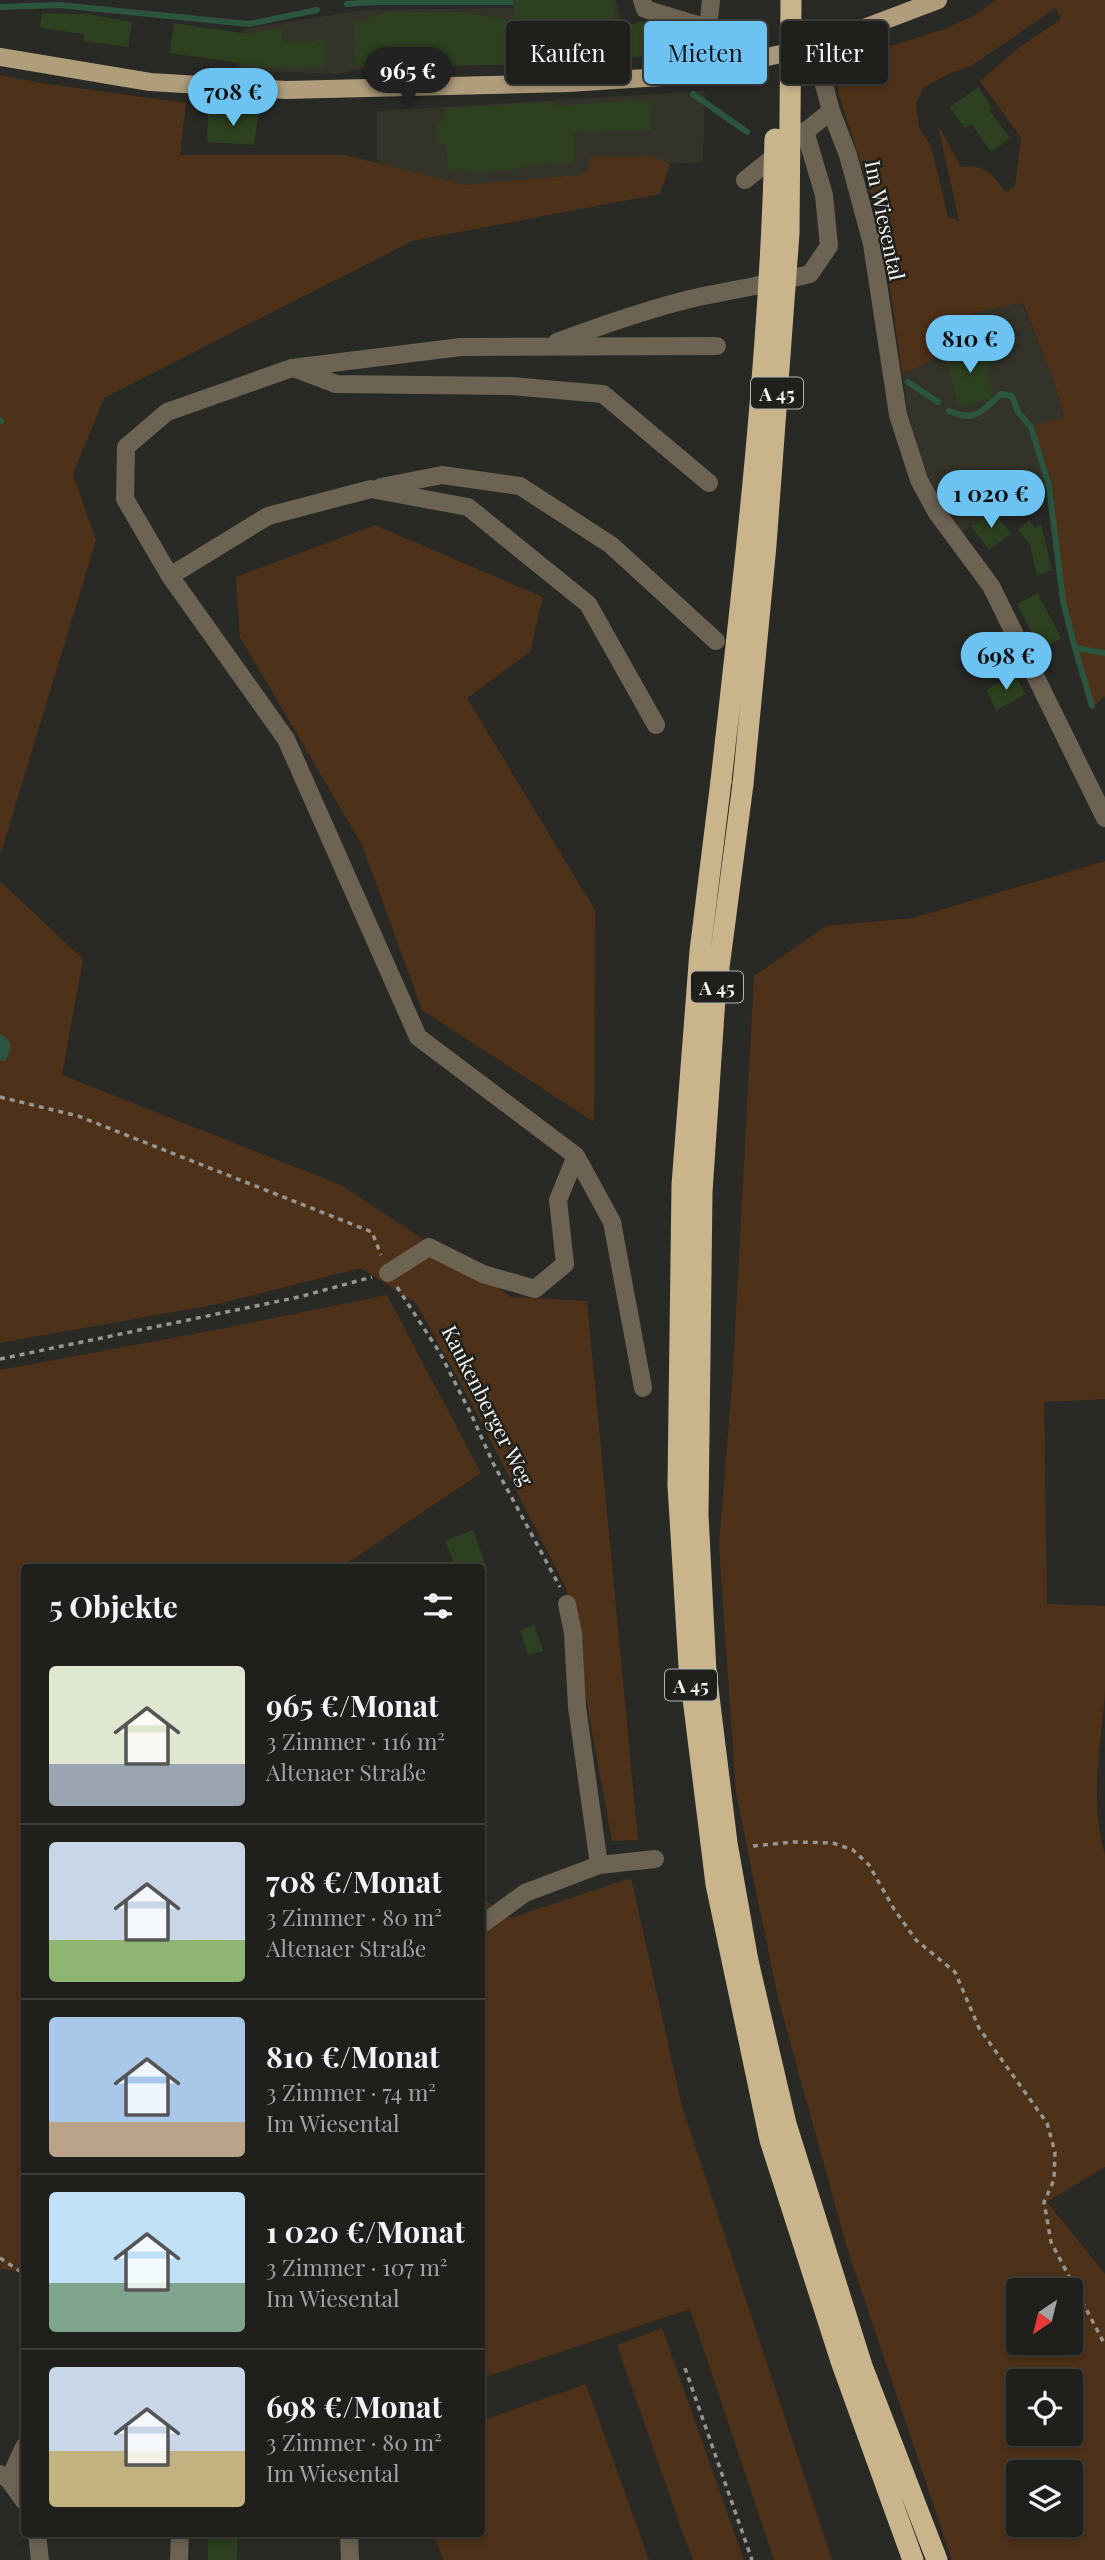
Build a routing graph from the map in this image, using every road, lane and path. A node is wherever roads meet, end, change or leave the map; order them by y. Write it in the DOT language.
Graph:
graph roads {
  1 [pos="642,0"];
  2 [pos="711,0"];
  3 [pos="779,0"];
  4 [pos="791,0"];
  5 [pos="938,0"];
  6 [pos="685,21"];
  7 [pos="710,21"];
  8 [pos="883,21"];
  9 [pos="0,57"];
  10 [pos="644,78"];
  11 [pos="824,84"];
  12 [pos="831,111"];
  13 [pos="805,131"];
  14 [pos="745,180"];
  15 [pos="545,346"];
  16 [pos="717,346"];
  17 [pos="292,368"];
  18 [pos="709,483"];
  19 [pos="371,489"];
  20 [pos="170,576"];
  21 [pos="716,641"];
  22 [pos="656,725"];
  23 [pos="1105,818"];
  24 [pos="0,1097"];
  25 [pos="576,1156"];
  26 [pos="388,1273"];
  27 [pos="0,1359"];
  28 [pos="643,1388"];
  29 [pos="567,1604"];
  30 [pos="752,1846"];
  31 [pos="655,1859"];
  32 [pos="599,1865"];
  33 [pos="485,1922"];
  34 [pos="0,2258"];
  35 [pos="21,2272"];
  36 [pos="1105,2345"];
  37 [pos="685,2368"];
  38 [pos="21,2452"];
  39 [pos="5,2477"];
  40 [pos="21,2497"];
  41 [pos="37,2537"];
  42 [pos="180,2537"];
  43 [pos="349,2537"];
  44 [pos="40,2560"];
  45 [pos="179,2560"];
  46 [pos="350,2560"];
  47 [pos="752,2560"];
  48 [pos="913,2560"];
  49 [pos="937,2560"];
  1 -- 6 [label="street"];
  2 -- 7 [label="street"];
  3 -- 48 [label="highway, A 45, bridge"];
  4 -- 49 [label="highway, A 45, bridge"];
  5 -- 8 [label="main road"];
  9 -- 10 [label="main road"];
  11 -- 12 [label="street, Im Wiesental"];
  12 -- 13 [label="street"];
  12 -- 23 [label="street, Im Wiesental"];
  13 -- 14 [label="street"];
  13 -- 15 [label="street"];
  15 -- 16 [label="street"];
  15 -- 17 [label="street"];
  17 -- 18 [label="street"];
  17 -- 20 [label="street"];
  19 -- 20 [label="street"];
  19 -- 21 [label="street"];
  19 -- 22 [label="street"];
  20 -- 25 [label="street"];
  24 -- 26 [label="path, Kaukenberger Weg"];
  25 -- 26 [label="street"];
  25 -- 28 [label="street"];
  26 -- 27 [label="path"];
  26 -- 29 [label="path, Kaukenberger Weg"];
  29 -- 32 [label="street"];
  30 -- 36 [label="path"];
  31 -- 32 [label="street"];
  32 -- 33 [label="street"];
  34 -- 35 [label="path"];
  37 -- 47 [label="path"];
  38 -- 39 [label="street"];
  39 -- 40 [label="street"];
  41 -- 44 [label="street"];
  42 -- 45 [label="street"];
  43 -- 46 [label="street"];
}
